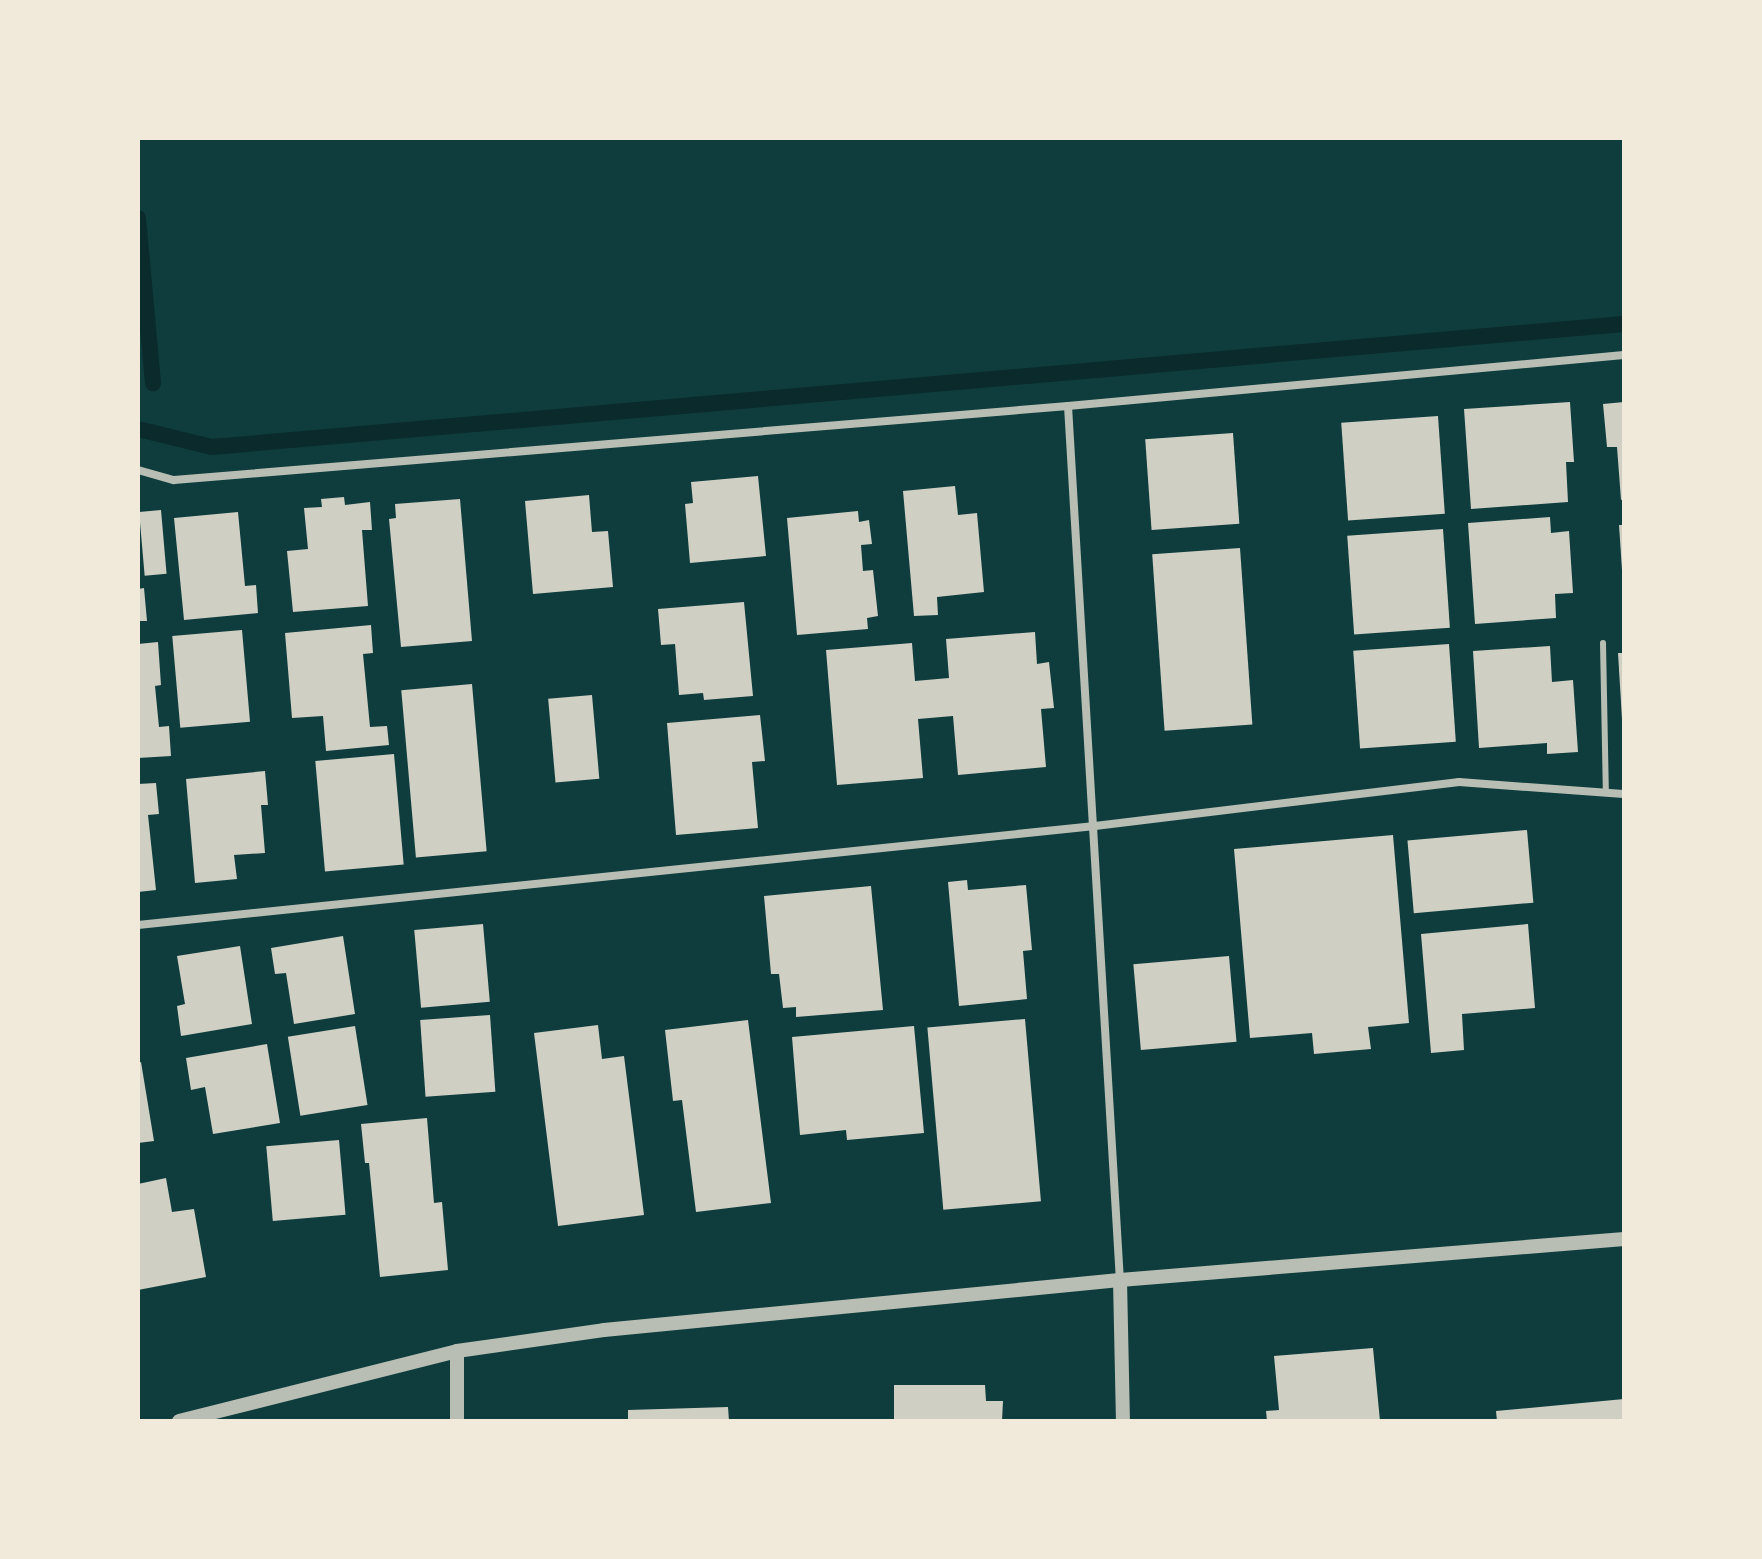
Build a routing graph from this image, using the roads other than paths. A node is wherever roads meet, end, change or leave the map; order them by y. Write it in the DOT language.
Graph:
graph roads {
  1 [pos="1624,355"];
  2 [pos="1068,406"];
  3 [pos="138,470"];
  4 [pos="1603,643"];
  5 [pos="1606,793"];
  6 [pos="1624,794"];
  7 [pos="1095,826"];
  8 [pos="138,925"];
  9 [pos="1624,1239"];
  10 [pos="1120,1280"];
  11 [pos="457,1351"];
  12 [pos="179,1421"];
  13 [pos="457,1421"];
  14 [pos="1123,1421"];
  1 -- 2 [label="street"];
  2 -- 3 [label="street"];
  2 -- 7 [label="street"];
  4 -- 5 [label="lane"];
  5 -- 6 [label="street"];
  5 -- 7 [label="street"];
  7 -- 8 [label="street"];
  7 -- 10 [label="street"];
  9 -- 10 [label="street"];
  10 -- 11 [label="street"];
  10 -- 14 [label="street"];
  11 -- 12 [label="street"];
  11 -- 13 [label="street"];
}
